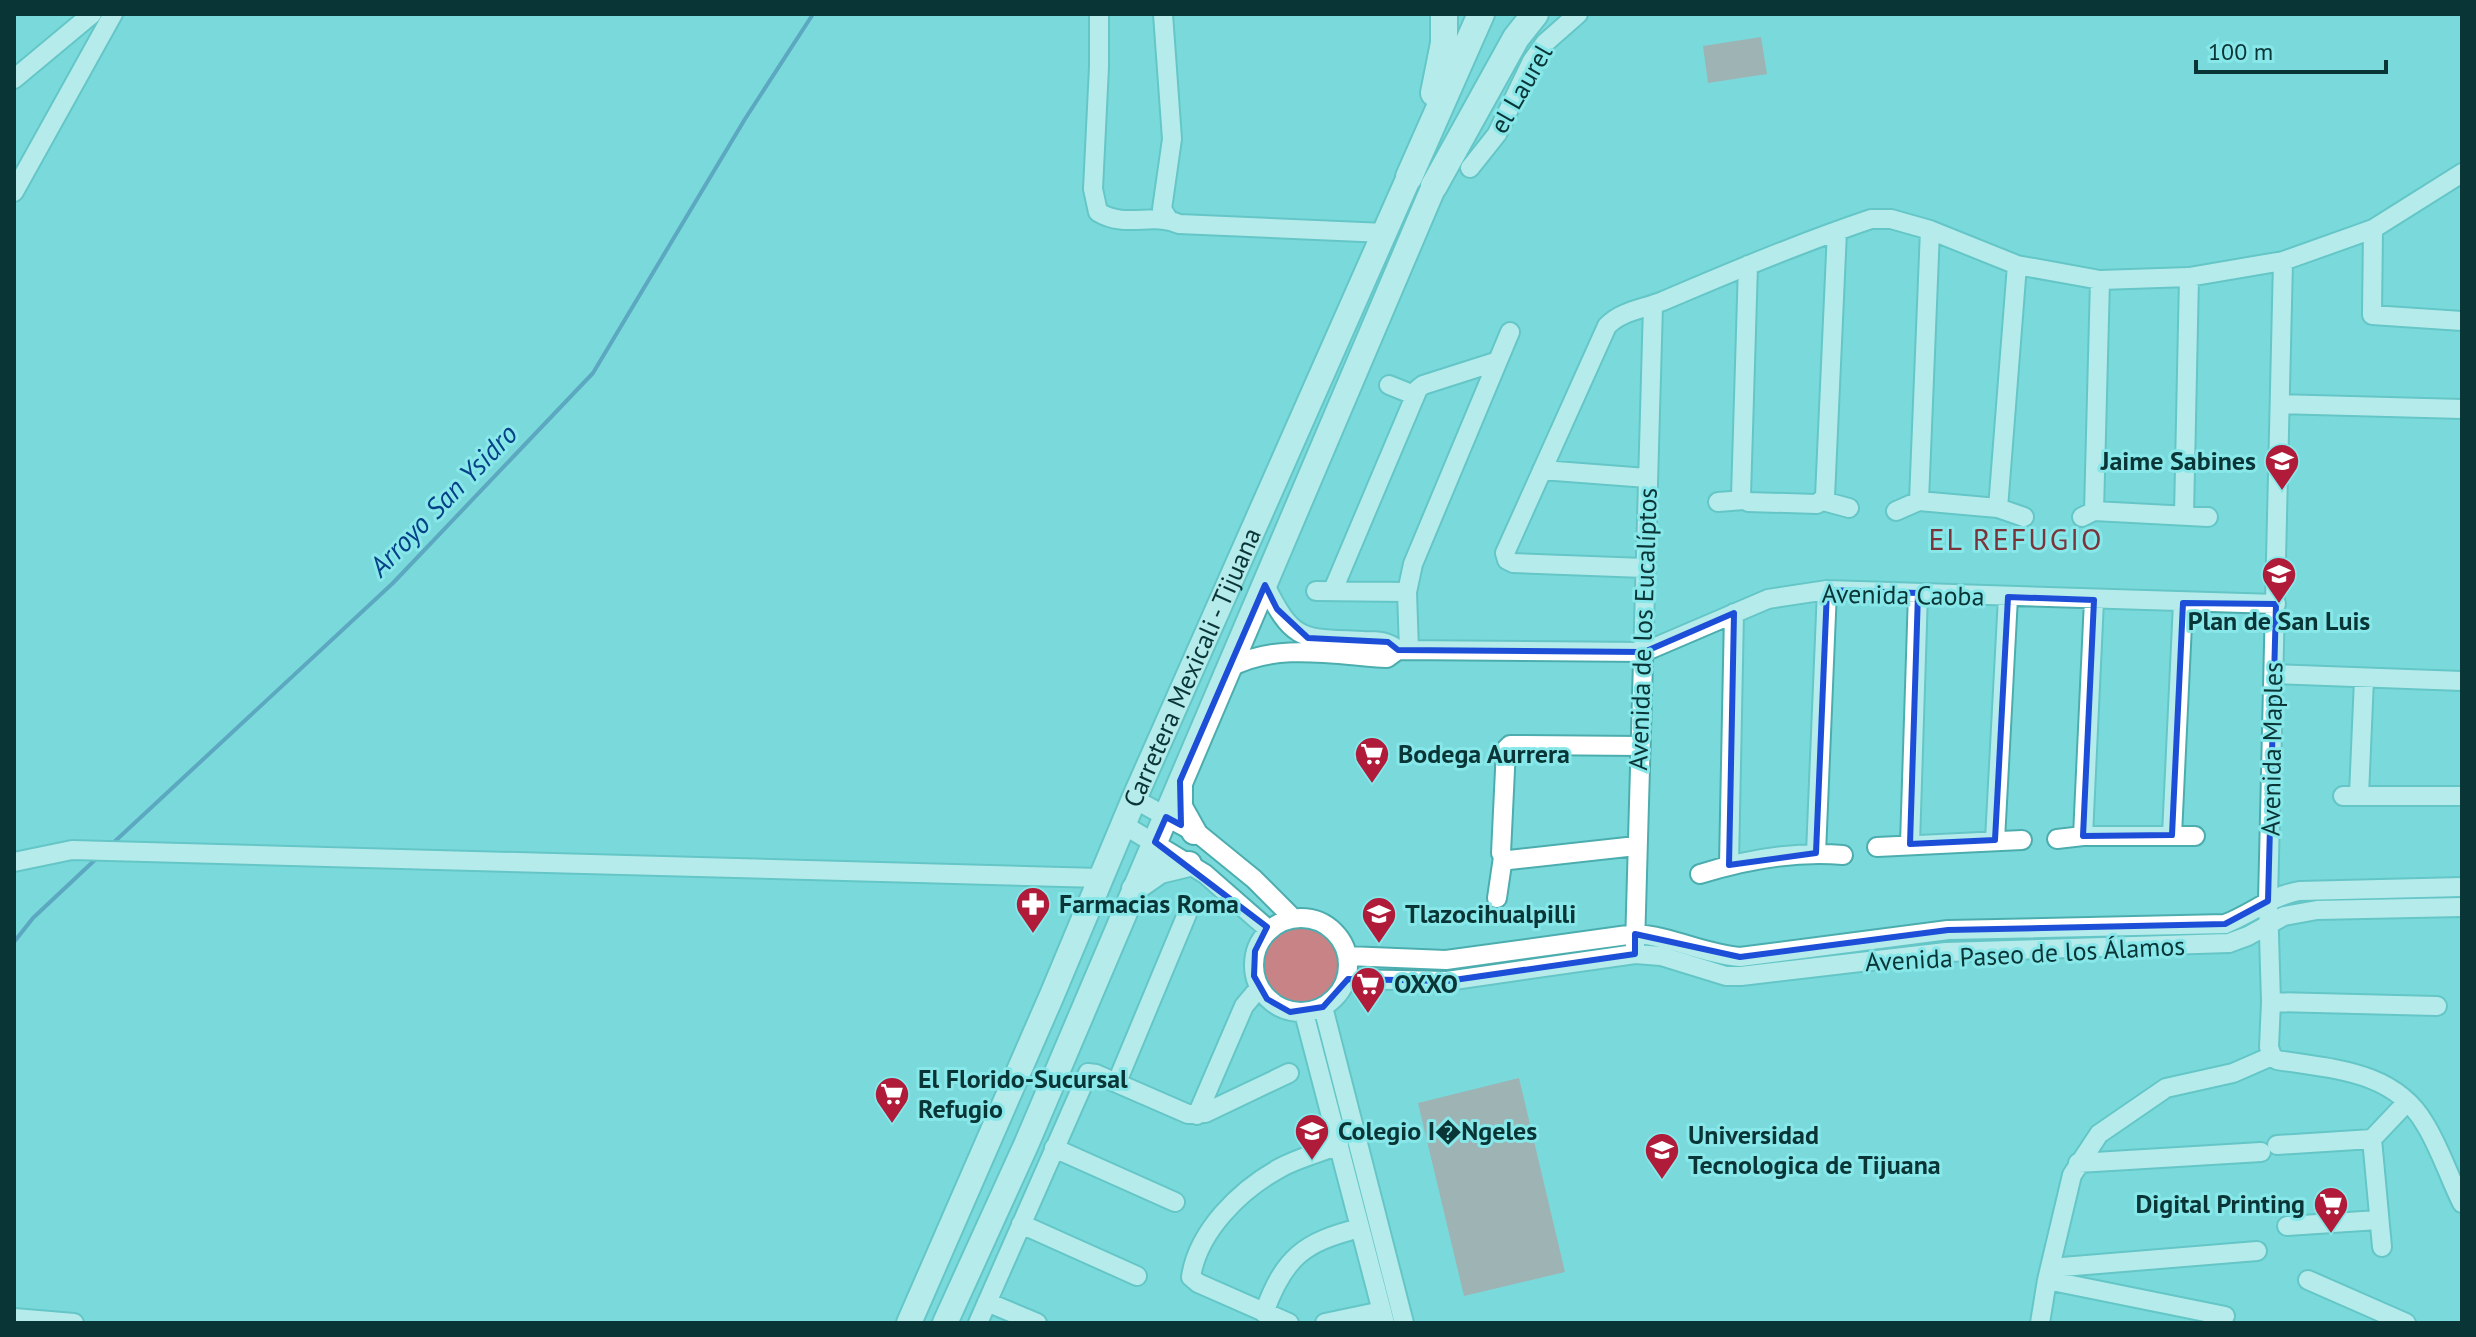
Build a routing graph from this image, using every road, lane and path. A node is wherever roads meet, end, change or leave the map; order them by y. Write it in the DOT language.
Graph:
graph roads {
  1 [pos="92,14"];
  2 [pos="113,14"];
  3 [pos="1099,14"];
  4 [pos="1163,14"];
  5 [pos="1444,14"];
  6 [pos="1481,14"];
  7 [pos="1509,14"];
  8 [pos="1535,14"];
  9 [pos="1578,14"];
  10 [pos="14,79"];
  11 [pos="1470,168"];
  12 [pos="2462,173"];
  13 [pos="1422,182"];
  14 [pos="14,192"];
  15 [pos="1168,219"];
  16 [pos="2373,229"];
  17 [pos="1930,230"];
  18 [pos="1837,231"];
  19 [pos="1385,233"];
  20 [pos="2283,261"];
  21 [pos="1748,265"];
  22 [pos="2017,265"];
  23 [pos="2189,277"];
  24 [pos="2100,280"];
  25 [pos="1653,305"];
  26 [pos="2462,321"];
  27 [pos="1510,332"];
  28 [pos="1495,362"];
  29 [pos="1389,385"];
  30 [pos="1414,395"];
  31 [pos="2281,404"];
  32 [pos="2462,409"];
  33 [pos="1542,470"];
  34 [pos="1647,478"];
  35 [pos="1744,500"];
  36 [pos="1823,501"];
  37 [pos="1919,501"];
  38 [pos="1718,502"];
  39 [pos="1849,508"];
  40 [pos="1998,508"];
  41 [pos="1896,511"];
  42 [pos="2184,515"];
  43 [pos="2024,517"];
  44 [pos="2208,517"];
  45 [pos="1644,568"];
  46 [pos="1265,585"];
  47 [pos="1827,590"];
  48 [pos="1407,592"];
  49 [pos="1918,593"];
  50 [pos="2008,597"];
  51 [pos="2094,600"];
  52 [pos="2183,603"];
  53 [pos="2276,604"];
  54 [pos="1734,613"];
  55 [pos="1404,650"];
  56 [pos="1644,652"];
  57 [pos="1229,668"];
  58 [pos="2274,674"];
  59 [pos="2364,679"];
  60 [pos="2462,681"];
  61 [pos="1640,746"];
  62 [pos="1180,781"];
  63 [pos="2462,796"];
  64 [pos="1134,799"];
  65 [pos="1166,817"];
  66 [pos="1124,825"];
  67 [pos="1194,832"];
  68 [pos="2172,835"];
  69 [pos="2083,836"];
  70 [pos="2195,836"];
  71 [pos="2057,839"];
  72 [pos="1995,840"];
  73 [pos="2022,840"];
  74 [pos="1155,842"];
  75 [pos="1910,844"];
  76 [pos="1636,846"];
  77 [pos="1877,847"];
  78 [pos="1816,853"];
  79 [pos="1843,855"];
  80 [pos="1503,857"];
  81 [pos="14,862"];
  82 [pos="1189,864"];
  83 [pos="1729,865"];
  84 [pos="1700,874"];
  85 [pos="1100,878"];
  86 [pos="2462,887"];
  87 [pos="1132,891"];
  88 [pos="1497,898"];
  89 [pos="2268,901"];
  90 [pos="2462,907"];
  91 [pos="1187,914"];
  92 [pos="1293,918"];
  93 [pos="2269,925"];
  94 [pos="1269,930"];
  95 [pos="1635,934"];
  96 [pos="1635,954"];
  97 [pos="1347,956"];
  98 [pos="1067,961"];
  99 [pos="1346,979"];
  100 [pos="1259,988"];
  101 [pos="2271,1002"];
  102 [pos="2437,1006"];
  103 [pos="1323,1007"];
  104 [pos="1304,1013"];
  105 [pos="2272,1056"];
  106 [pos="1289,1073"];
  107 [pos="1117,1082"];
  108 [pos="1050,1088"];
  109 [pos="2407,1102"];
  110 [pos="1197,1115"];
  111 [pos="2372,1139"];
  112 [pos="1339,1145"];
  113 [pos="1054,1148"];
  114 [pos="2078,1163"];
  115 [pos="1175,1202"];
  116 [pos="2462,1203"];
  117 [pos="2378,1220"];
  118 [pos="1021,1224"];
  119 [pos="2287,1226"];
  120 [pos="1360,1228"];
  121 [pos="2382,1247"];
  122 [pos="2257,1251"];
  123 [pos="2048,1274"];
  124 [pos="1137,1276"];
  125 [pos="2308,1280"];
  126 [pos="987,1302"];
  127 [pos="1264,1313"];
  128 [pos="2225,1316"];
  129 [pos="1383,1317"];
  130 [pos="14,1318"];
  131 [pos="74,1323"];
  132 [pos="909,1323"];
  133 [pos="945,1323"];
  134 [pos="978,1323"];
  135 [pos="1037,1323"];
  136 [pos="1289,1323"];
  137 [pos="1325,1323"];
  138 [pos="1404,1323"];
  139 [pos="2040,1323"];
  140 [pos="2406,1323"];
  1 -- 10 [label="street"];
  2 -- 14 [label="street"];
  3 -- 15 [label="street"];
  4 -- 15 [label="street"];
  5 -- 13 [label="highway"];
  6 -- 13 [label="highway, Carretera Mexicali - Tijuana"];
  7 -- 13 [label="highway, Carretera Mexicali - Tijuana"];
  8 -- 13 [label="highway"];
  9 -- 11 [label="street, el Laurel"];
  12 -- 16 [label="street"];
  13 -- 19 [label="main road, Carretera Mexicali - Tijuana"];
  13 -- 46 [label="main road, Carretera Mexicali - Tijuana"];
  15 -- 19 [label="street"];
  16 -- 20 [label="street"];
  16 -- 26 [label="street"];
  17 -- 18 [label="street"];
  17 -- 22 [label="street"];
  17 -- 37 [label="street"];
  18 -- 21 [label="street"];
  18 -- 36 [label="street"];
  19 -- 64 [label="main road, Carretera Mexicali - Tijuana"];
  20 -- 23 [label="street"];
  20 -- 31 [label="street, Avenida Maples"];
  21 -- 25 [label="street"];
  21 -- 35 [label="street"];
  22 -- 24 [label="street"];
  22 -- 40 [label="street"];
  23 -- 24 [label="street"];
  23 -- 42 [label="street"];
  24 -- 42 [label="street"];
  25 -- 33 [label="street"];
  25 -- 34 [label="street, Avenida de los Eucalíptos"];
  27 -- 28 [label="street"];
  28 -- 30 [label="street"];
  28 -- 48 [label="street"];
  29 -- 30 [label="street"];
  30 -- 48 [label="street"];
  31 -- 32 [label="street"];
  31 -- 53 [label="street, Avenida Maples"];
  33 -- 34 [label="street"];
  33 -- 45 [label="street"];
  34 -- 45 [label="street, Avenida de los Eucalíptos"];
  35 -- 36 [label="street"];
  35 -- 38 [label="street"];
  36 -- 39 [label="street"];
  37 -- 40 [label="street"];
  37 -- 41 [label="street"];
  40 -- 43 [label="street"];
  42 -- 44 [label="street"];
  45 -- 56 [label="street, Avenida de los Eucalíptos"];
  46 -- 55 [label="street"];
  46 -- 57 [label="main road, Carretera Mexicali - Tijuana"];
  47 -- 49 [label="street, Avenida Caoba"];
  47 -- 54 [label="street, Avenida Caoba"];
  47 -- 78 [label="street"];
  48 -- 55 [label="street"];
  49 -- 50 [label="street, Avenida Caoba"];
  49 -- 75 [label="street"];
  50 -- 51 [label="street, Avenida Caoba"];
  50 -- 72 [label="street"];
  51 -- 52 [label="street, Avenida Caoba"];
  51 -- 69 [label="street"];
  52 -- 53 [label="street, Avenida Caoba"];
  52 -- 68 [label="street"];
  53 -- 58 [label="street, Avenida Maples"];
  54 -- 56 [label="street, Avenida Caoba"];
  54 -- 83 [label="street"];
  55 -- 56 [label="street, Avenida Caoba"];
  55 -- 57 [label="street"];
  56 -- 61 [label="street, Avenida de los Eucalíptos"];
  57 -- 62 [label="main road, Carretera Mexicali - Tijuana"];
  58 -- 59 [label="street"];
  58 -- 89 [label="street, Avenida Maples"];
  59 -- 60 [label="street"];
  59 -- 63 [label="street"];
  61 -- 76 [label="street, Avenida de los Eucalíptos"];
  61 -- 80 [label="street"];
  62 -- 65 [label="main road, Carretera Mexicali - Tijuana"];
  62 -- 67 [label="main road"];
  64 -- 65 [label="street"];
  64 -- 66 [label="main road, Carretera Mexicali - Tijuana"];
  65 -- 67 [label="street"];
  65 -- 74 [label="main road, Carretera Mexicali - Tijuana"];
  66 -- 74 [label="street"];
  66 -- 85 [label="main road, Carretera Mexicali - Tijuana"];
  67 -- 92 [label="street"];
  68 -- 69 [label="street"];
  68 -- 70 [label="street"];
  69 -- 71 [label="street"];
  72 -- 73 [label="street"];
  72 -- 75 [label="street"];
  74 -- 82 [label="street"];
  74 -- 87 [label="main road, Carretera Mexicali - Tijuana"];
  75 -- 77 [label="street"];
  76 -- 80 [label="street"];
  76 -- 95 [label="street, Avenida de los Eucalíptos"];
  78 -- 79 [label="street"];
  78 -- 83 [label="street"];
  80 -- 88 [label="street"];
  81 -- 85 [label="street"];
  82 -- 87 [label="main road"];
  82 -- 94 [label="street"];
  83 -- 84 [label="street"];
  85 -- 98 [label="main road, Carretera Mexicali - Tijuana"];
  86 -- 89 [label="street, Avenida Paseo de los Álamos"];
  87 -- 108 [label="main road, Carretera Mexicali - Tijuana"];
  89 -- 93 [label="street, Avenida Maples"];
  89 -- 95 [label="street, Avenida Paseo de los Álamos"];
  90 -- 93 [label="street, Avenida Paseo de los Álamos"];
  91 -- 107 [label="street"];
  92 -- 94 [label="street"];
  92 -- 97 [label="street"];
  93 -- 96 [label="street, Avenida Paseo de los Álamos"];
  93 -- 101 [label="street, Avenida Maples"];
  94 -- 100 [label="street"];
  95 -- 96 [label="street, Avenida de los Eucalíptos"];
  95 -- 97 [label="street, Avenida Paseo de los Álamos"];
  96 -- 99 [label="street, Avenida Paseo de los Álamos"];
  97 -- 99 [label="street"];
  98 -- 108 [label="main road"];
  98 -- 132 [label="main road, Carretera Mexicali - Tijuana"];
  99 -- 103 [label="street"];
  100 -- 104 [label="street"];
  100 -- 110 [label="street"];
  101 -- 102 [label="street"];
  101 -- 105 [label="street, Avenida Maples"];
  103 -- 104 [label="street"];
  103 -- 138 [label="street"];
  104 -- 112 [label="street"];
  105 -- 109 [label="street"];
  105 -- 114 [label="street"];
  106 -- 110 [label="street"];
  107 -- 110 [label="street"];
  107 -- 113 [label="street"];
  108 -- 133 [label="main road, Carretera Mexicali - Tijuana"];
  109 -- 111 [label="street"];
  109 -- 116 [label="street"];
  111 -- 114 [label="street"];
  111 -- 117 [label="street"];
  112 -- 120 [label="street"];
  112 -- 127 [label="street"];
  113 -- 115 [label="street"];
  113 -- 118 [label="street"];
  114 -- 123 [label="street"];
  117 -- 119 [label="street"];
  117 -- 121 [label="street"];
  118 -- 124 [label="street"];
  118 -- 126 [label="street"];
  120 -- 127 [label="street"];
  120 -- 129 [label="street"];
  122 -- 123 [label="street"];
  123 -- 128 [label="street"];
  123 -- 139 [label="street"];
  125 -- 140 [label="street"];
  126 -- 134 [label="street"];
  126 -- 135 [label="street"];
  127 -- 136 [label="street"];
  129 -- 137 [label="street"];
  130 -- 131 [label="street"];
}
